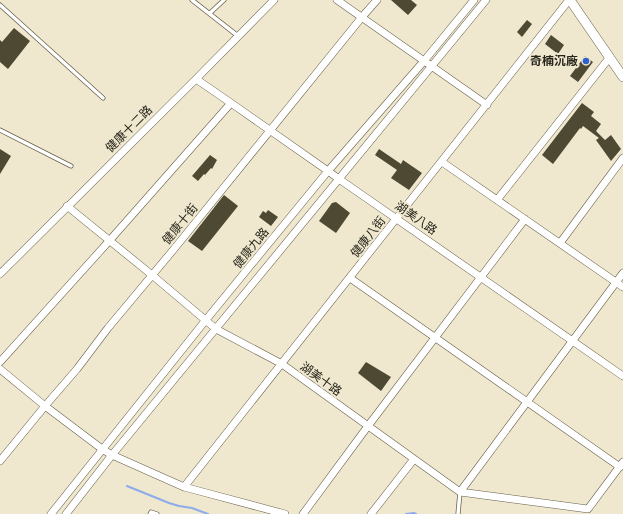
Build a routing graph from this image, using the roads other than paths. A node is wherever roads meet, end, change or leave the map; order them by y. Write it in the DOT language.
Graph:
graph roads {
  1 [pos="192,0"];
  2 [pos="224,0"];
  3 [pos="274,0"];
  4 [pos="337,0"];
  5 [pos="377,0"];
  6 [pos="474,0"];
  7 [pos="486,0"];
  8 [pos="570,0"];
  9 [pos="0,5"];
  10 [pos="210,13"];
  11 [pos="362,17"];
  12 [pos="238,36"];
  13 [pos="610,57"];
  14 [pos="424,60"];
  15 [pos="432,66"];
  16 [pos="623,77"];
  17 [pos="196,79"];
  18 [pos="103,98"];
  19 [pos="231,103"];
  20 [pos="487,104"];
  21 [pos="0,130"];
  22 [pos="270,130"];
  23 [pos="623,158"];
  24 [pos="442,162"];
  25 [pos="71,166"];
  26 [pos="328,171"];
  27 [pos="340,178"];
  28 [pos="497,200"];
  29 [pos="67,206"];
  30 [pos="397,219"];
  31 [pos="525,219"];
  32 [pos="110,240"];
  33 [pos="560,243"];
  34 [pos="623,273"];
  35 [pos="0,274"];
  36 [pos="152,275"];
  37 [pos="481,277"];
  38 [pos="350,278"];
  39 [pos="616,283"];
  40 [pos="623,287"];
  41 [pos="205,320"];
  42 [pos="216,329"];
  43 [pos="435,338"];
  44 [pos="573,341"];
  45 [pos="0,362"];
  46 [pos="282,364"];
  47 [pos="0,370"];
  48 [pos="623,376"];
  49 [pos="527,402"];
  50 [pos="44,406"];
  51 [pos="368,426"];
  52 [pos="102,449"];
  53 [pos="112,455"];
  54 [pos="414,459"];
  55 [pos="0,462"];
  56 [pos="621,464"];
  57 [pos="184,487"];
  58 [pos="460,492"];
  59 [pos="51,514"];
  60 [pos="66,514"];
  61 [pos="150,514"];
  62 [pos="158,514"];
  63 [pos="285,514"];
  64 [pos="303,514"];
  65 [pos="371,514"];
  66 [pos="458,514"];
  1 -- 10 [label="lane"];
  2 -- 10 [label="lane"];
  3 -- 12 [label="street, 健康十二路"];
  4 -- 11 [label="street"];
  5 -- 11 [label="street, 健康十街"];
  6 -- 14 [label="street, 健康九路"];
  7 -- 15 [label="street"];
  8 -- 13 [label="street"];
  8 -- 20 [label="street, 健康八街"];
  9 -- 18 [label="lane"];
  10 -- 12 [label="lane"];
  11 -- 14 [label="street"];
  11 -- 22 [label="street, 健康十街"];
  12 -- 17 [label="street, 健康十二路"];
  13 -- 16 [label="street"];
  13 -- 28 [label="street"];
  14 -- 15 [label="street"];
  14 -- 26 [label="street, 健康九路"];
  15 -- 20 [label="street"];
  15 -- 27 [label="street"];
  17 -- 19 [label="street, 湖美八路"];
  17 -- 29 [label="street, 健康十二路"];
  19 -- 22 [label="street, 湖美八路"];
  19 -- 32 [label="street"];
  20 -- 24 [label="street, 健康八街"];
  21 -- 25 [label="lane"];
  22 -- 26 [label="street, 湖美八路"];
  22 -- 36 [label="street, 健康十街"];
  23 -- 33 [label="street"];
  24 -- 28 [label="street"];
  24 -- 30 [label="street, 健康八街"];
  26 -- 27 [label="street, 湖美八路"];
  26 -- 41 [label="street, 健康九路"];
  27 -- 30 [label="street, 湖美八路"];
  27 -- 42 [label="street"];
  28 -- 31 [label="street"];
  29 -- 32 [label="street, 湖美十路"];
  29 -- 35 [label="street, 健康十二路"];
  30 -- 37 [label="street, 湖美八路"];
  30 -- 38 [label="street, 健康八街"];
  31 -- 33 [label="street"];
  31 -- 37 [label="street"];
  32 -- 36 [label="street, 湖美十路"];
  32 -- 45 [label="street"];
  33 -- 39 [label="street"];
  34 -- 39 [label="street"];
  36 -- 41 [label="street, 湖美十路"];
  36 -- 50 [label="street, 健康十街"];
  37 -- 43 [label="street"];
  37 -- 44 [label="street, 湖美八路"];
  38 -- 43 [label="street"];
  38 -- 46 [label="street, 健康八街"];
  39 -- 40 [label="street"];
  39 -- 44 [label="street"];
  41 -- 42 [label="street, 湖美十路"];
  41 -- 52 [label="street, 健康九路"];
  42 -- 46 [label="street, 湖美十路"];
  42 -- 53 [label="street"];
  43 -- 49 [label="street"];
  43 -- 51 [label="street"];
  44 -- 48 [label="street, 湖美八路"];
  44 -- 49 [label="street"];
  46 -- 51 [label="street, 湖美十路"];
  46 -- 57 [label="street, 健康八街"];
  47 -- 50 [label="street"];
  49 -- 56 [label="street"];
  49 -- 58 [label="street"];
  50 -- 52 [label="street"];
  50 -- 55 [label="street, 健康十街"];
  51 -- 54 [label="street, 湖美十路"];
  51 -- 64 [label="street"];
  52 -- 53 [label="street"];
  52 -- 59 [label="street, 健康九路"];
  53 -- 57 [label="street"];
  53 -- 60 [label="street"];
  54 -- 58 [label="street, 湖美十路"];
  54 -- 65 [label="street"];
  56 -- 58 [label="street, 湖美十路"];
  57 -- 63 [label="street"];
  58 -- 66 [label="lane"];
  61 -- 62 [label="lane"];
}
